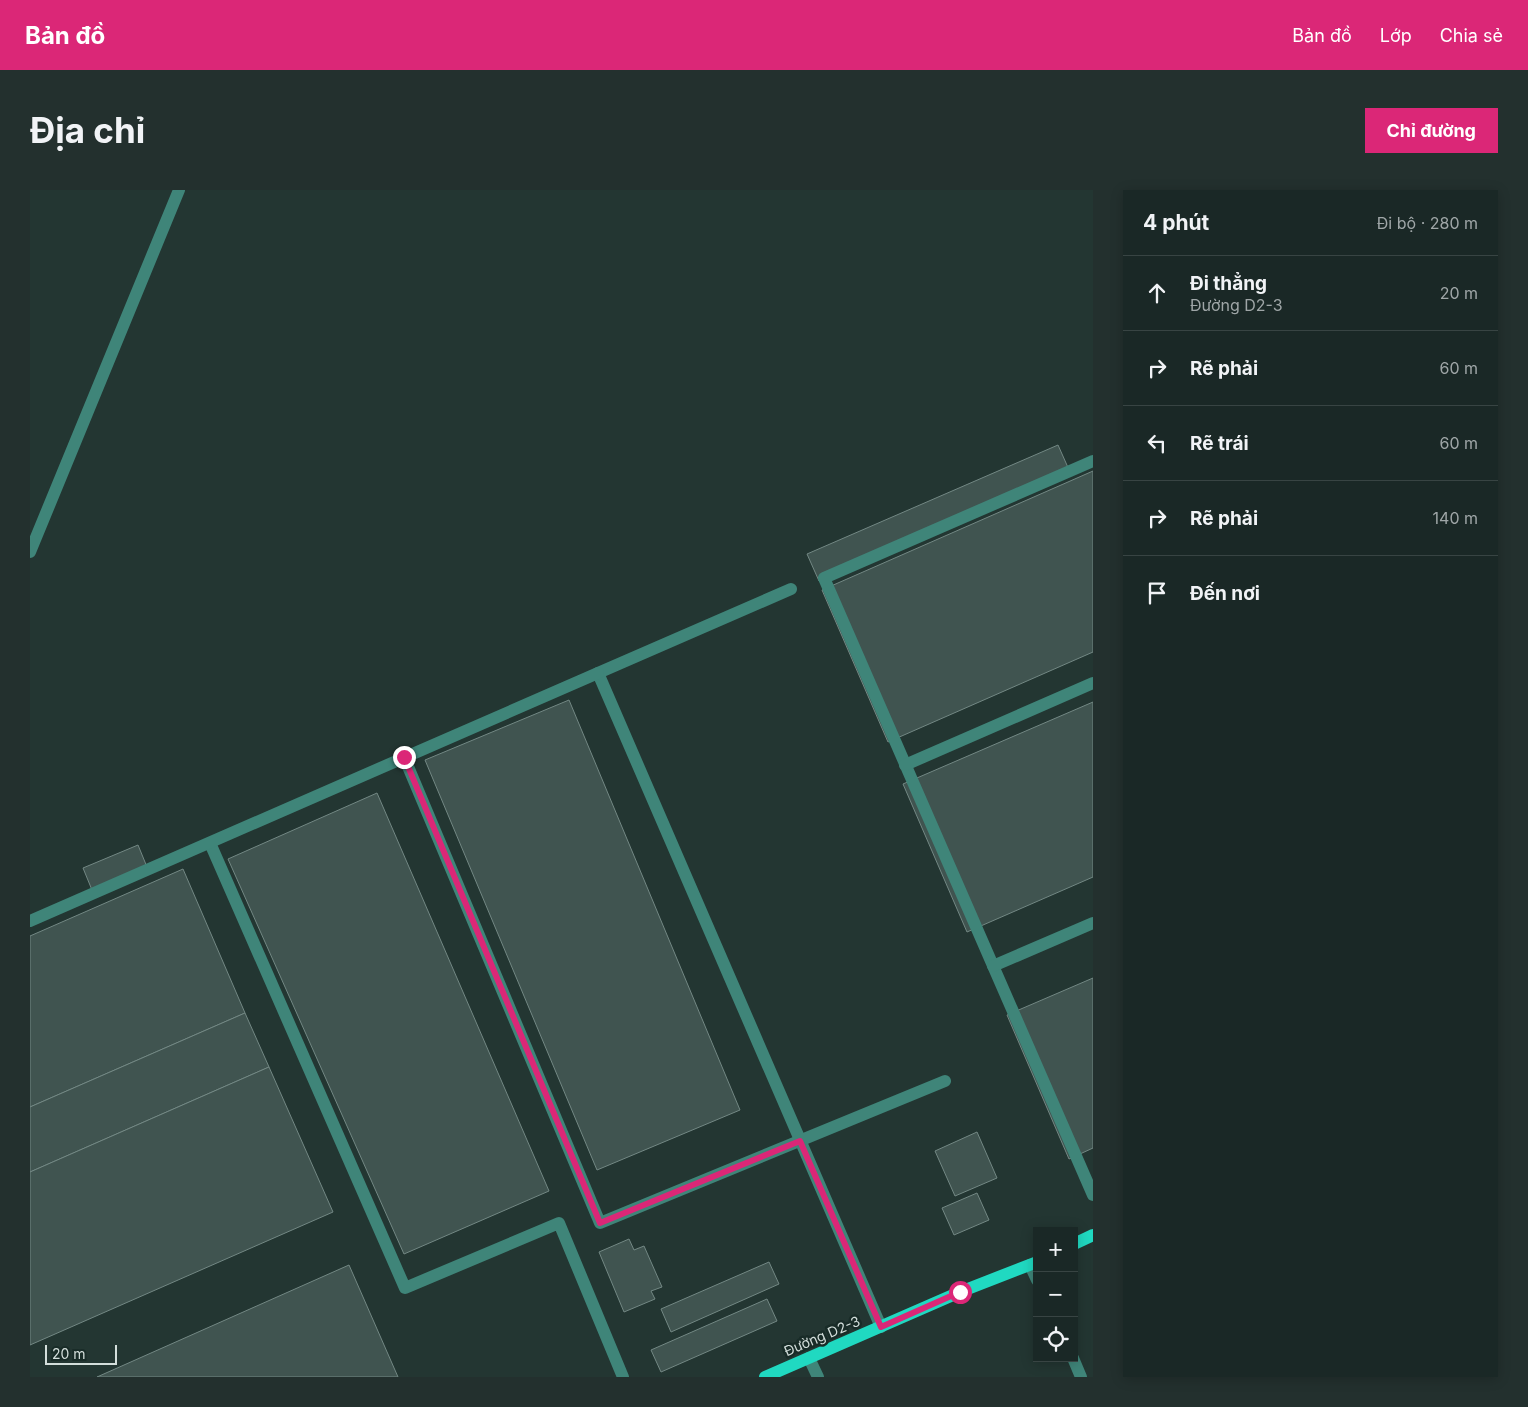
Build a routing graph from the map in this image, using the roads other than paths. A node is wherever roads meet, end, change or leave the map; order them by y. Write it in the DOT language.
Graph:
graph roads {
  1 [pos="179,190"];
  2 [pos="1093,461"];
  3 [pos="30,552"];
  4 [pos="791,589"];
  5 [pos="598,673"];
  6 [pos="1093,683"];
  7 [pos="404,757"];
  8 [pos="905,765"];
  9 [pos="210,843"];
  10 [pos="30,921"];
  11 [pos="1093,923"];
  12 [pos="993,966"];
  13 [pos="945,1081"];
  14 [pos="800,1141"];
  15 [pos="1093,1195"];
  16 [pos="1093,1236"];
  17 [pos="1078,1242"];
  18 [pos="1033,1263"];
  19 [pos="881,1327"];
  20 [pos="809,1358"];
  21 [pos="1075,1362"];
  22 [pos="623,1377"];
  23 [pos="765,1377"];
  24 [pos="818,1377"];
  25 [pos="1081,1377"];
  1 -- 3 [label="street"];
  2 -- 8 [label="street"];
  4 -- 5 [label="street"];
  5 -- 7 [label="street"];
  5 -- 14 [label="street"];
  6 -- 8 [label="street"];
  7 -- 9 [label="street"];
  7 -- 14 [label="street"];
  8 -- 12 [label="street"];
  9 -- 10 [label="street"];
  9 -- 22 [label="street"];
  11 -- 12 [label="street"];
  12 -- 15 [label="street"];
  13 -- 14 [label="street"];
  14 -- 19 [label="street"];
  16 -- 17 [label="main road"];
  18 -- 19 [label="main road, Đường D2-3"];
  19 -- 20 [label="main road, Đường D2-3"];
  20 -- 23 [label="main road, Đường D2-3"];
  20 -- 24 [label="street"];
  21 -- 25 [label="street"];
}
